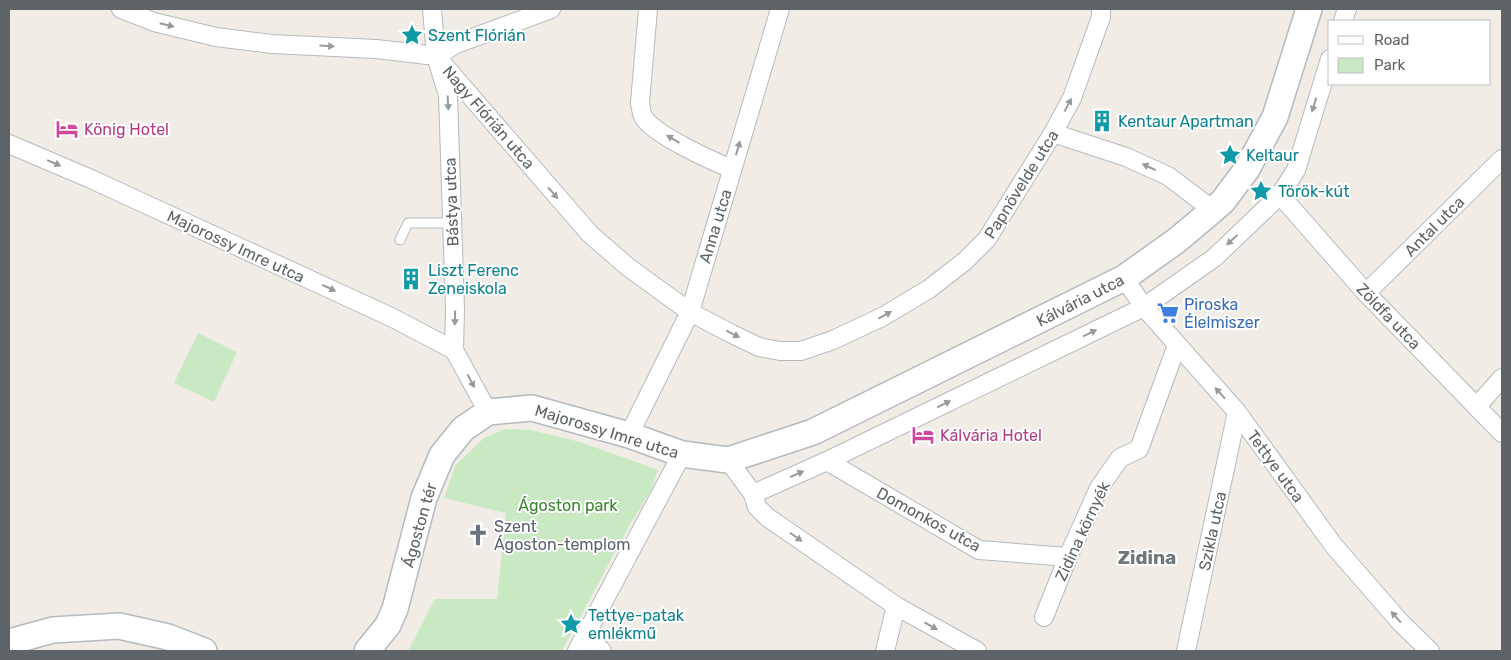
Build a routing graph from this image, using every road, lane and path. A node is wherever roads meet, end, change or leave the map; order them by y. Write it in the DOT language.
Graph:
graph roads {
  1 [pos="121,9"];
  2 [pos="432,9"];
  3 [pos="551,9"];
  4 [pos="648,9"];
  5 [pos="780,9"];
  6 [pos="1101,9"];
  7 [pos="1309,9"];
  8 [pos="436,56"];
  9 [pos="1328,66"];
  10 [pos="1053,133"];
  11 [pos="9,144"];
  12 [pos="1502,159"];
  13 [pos="732,169"];
  14 [pos="1280,196"];
  15 [pos="1213,210"];
  16 [pos="452,222"];
  17 [pos="400,240"];
  18 [pos="1124,278"];
  19 [pos="1366,293"];
  20 [pos="1144,307"];
  21 [pos="690,312"];
  22 [pos="1177,345"];
  23 [pos="454,350"];
  24 [pos="1502,378"];
  25 [pos="1477,406"];
  26 [pos="488,412"];
  27 [pos="1238,412"];
  28 [pos="1502,433"];
  29 [pos="629,435"];
  30 [pos="682,454"];
  31 [pos="728,460"];
  32 [pos="827,461"];
  33 [pos="753,494"];
  34 [pos="1068,557"];
  35 [pos="896,606"];
  36 [pos="1044,617"];
  37 [pos="9,642"];
  38 [pos="581,644"];
  39 [pos="204,651"];
  40 [pos="368,651"];
  41 [pos="602,651"];
  42 [pos="885,651"];
  43 [pos="977,651"];
  44 [pos="1186,651"];
  45 [pos="1430,651"];
  1 -- 8 [label="street, Nagy Flórián utca, one-way"];
  2 -- 8 [label="street, Bástya utca"];
  3 -- 8 [label="street"];
  13 -- 4 [label="street, one-way"];
  13 -- 5 [label="street, Anna utca, one-way"];
  10 -- 6 [label="street, Papnövelde utca, one-way"];
  7 -- 15 [label="street, Kálvária utca"];
  8 -- 16 [label="street, Bástya utca, one-way"];
  8 -- 21 [label="street, Nagy Flórián utca, one-way"];
  9 -- 14 [label="street, Kálvária utca, one-way"];
  15 -- 10 [label="street, one-way"];
  21 -- 10 [label="street, Papnövelde utca, one-way"];
  11 -- 23 [label="street, Majorossy Imre utca, one-way"];
  12 -- 19 [label="street, Antal utca"];
  13 -- 21 [label="street, Anna utca"];
  14 -- 19 [label="street, Zöldfa utca"];
  14 -- 20 [label="street, Kálvária utca, one-way"];
  15 -- 18 [label="street, Kálvária utca"];
  16 -- 17 [label="lane"];
  16 -- 23 [label="street, Bástya utca, one-way"];
  18 -- 20 [label="street, Tettye utca"];
  18 -- 31 [label="street, Kálvária utca"];
  19 -- 25 [label="street, Zöldfa utca"];
  20 -- 22 [label="street, Tettye utca"];
  32 -- 20 [label="street, Kálvária utca, one-way"];
  21 -- 29 [label="street, Anna utca"];
  27 -- 22 [label="street, Tettye utca, one-way"];
  22 -- 34 [label="street, Zidina környék"];
  23 -- 26 [label="street, one-way"];
  24 -- 25 [label="street"];
  25 -- 28 [label="street, Zöldfa utca"];
  26 -- 29 [label="street, Majorossy Imre utca"];
  26 -- 40 [label="street, Ágoston tér"];
  27 -- 44 [label="street, Szikla utca"];
  45 -- 27 [label="street, Tettye utca, one-way"];
  29 -- 30 [label="street, Majorossy Imre utca"];
  30 -- 31 [label="street, Majorossy Imre utca"];
  30 -- 38 [label="street"];
  31 -- 33 [label="street"];
  33 -- 32 [label="street, Kálvária utca, one-way"];
  32 -- 34 [label="street, Domonkos utca"];
  33 -- 35 [label="street, one-way"];
  34 -- 36 [label="street, Zidina környék"];
  35 -- 42 [label="street"];
  35 -- 43 [label="street, one-way"];
  37 -- 39 [label="street"];
  38 -- 41 [label="street"];
}
